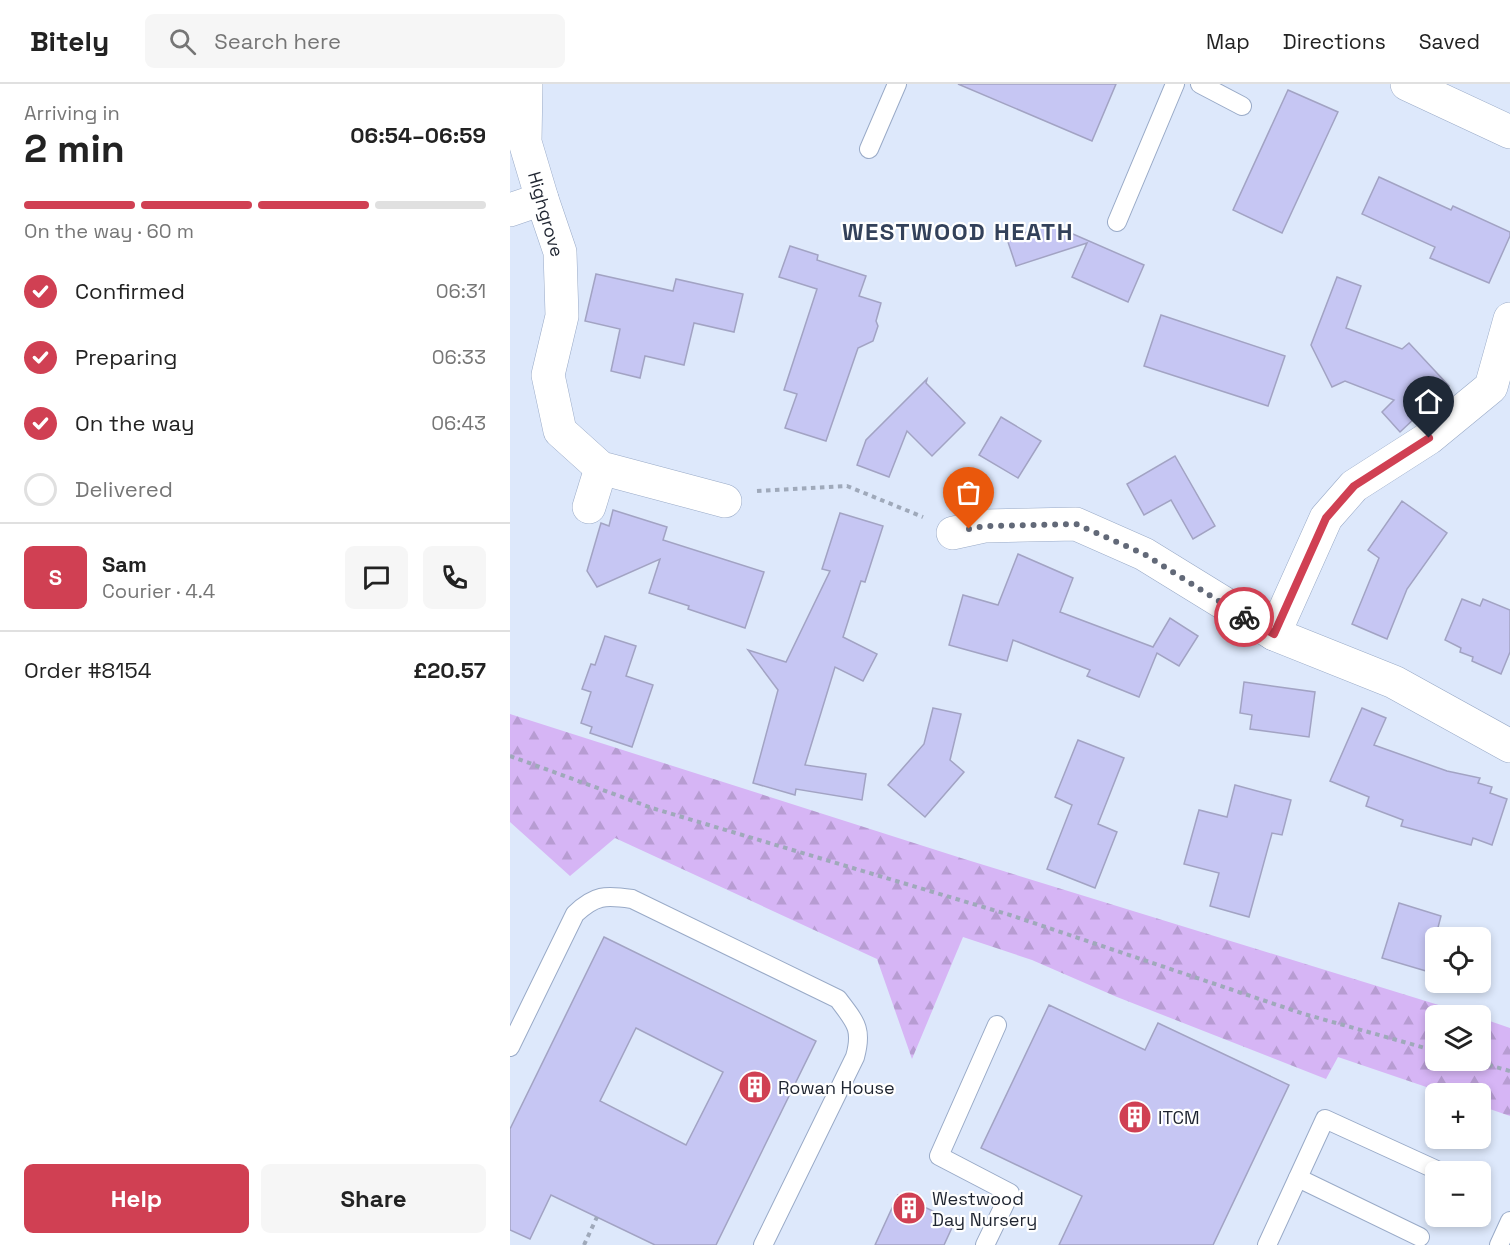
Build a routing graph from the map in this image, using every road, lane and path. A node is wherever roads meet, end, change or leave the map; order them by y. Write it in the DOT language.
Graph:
graph roads {
  1 [pos="526,84"];
  2 [pos="897,84"];
  3 [pos="1175,84"];
  4 [pos="1200,84"];
  5 [pos="1407,84"];
  6 [pos="1242,106"];
  7 [pos="1510,132"];
  8 [pos="869,149"];
  9 [pos="542,199"];
  10 [pos="510,210"];
  11 [pos="1117,222"];
  12 [pos="1510,319"];
  13 [pos="601,468"];
  14 [pos="725,501"];
  15 [pos="589,507"];
  16 [pos="953,532"];
  17 [pos="1274,634"];
  18 [pos="1510,746"];
  19 [pos="510,756"];
  20 [pos="998,1025"];
  21 [pos="510,1047"];
  22 [pos="1425,1047"];
  23 [pos="1491,1066"];
  24 [pos="1510,1071"];
  25 [pos="1425,1165"];
  26 [pos="1298,1178"];
  27 [pos="597,1217"];
  28 [pos="1510,1221"];
  29 [pos="1420,1237"];
  30 [pos="584,1245"];
  31 [pos="763,1245"];
  32 [pos="985,1245"];
  33 [pos="1267,1245"];
  34 [pos="1499,1245"];
  1 -- 9 [label="street, Highgrove"];
  2 -- 8 [label="lane"];
  3 -- 11 [label="lane"];
  4 -- 6 [label="lane"];
  5 -- 7 [label="street"];
  9 -- 10 [label="street"];
  9 -- 13 [label="street, Highgrove"];
  12 -- 17 [label="street"];
  13 -- 14 [label="street, Highgrove"];
  13 -- 15 [label="street"];
  14 -- 16 [label="path"];
  16 -- 17 [label="street"];
  17 -- 18 [label="street"];
  19 -- 22 [label="path"];
  20 -- 32 [label="lane"];
  21 -- 31 [label="lane"];
  23 -- 24 [label="path"];
  25 -- 26 [label="lane"];
  26 -- 29 [label="lane"];
  26 -- 33 [label="lane"];
  27 -- 30 [label="path"];
  28 -- 34 [label="lane"];
}
